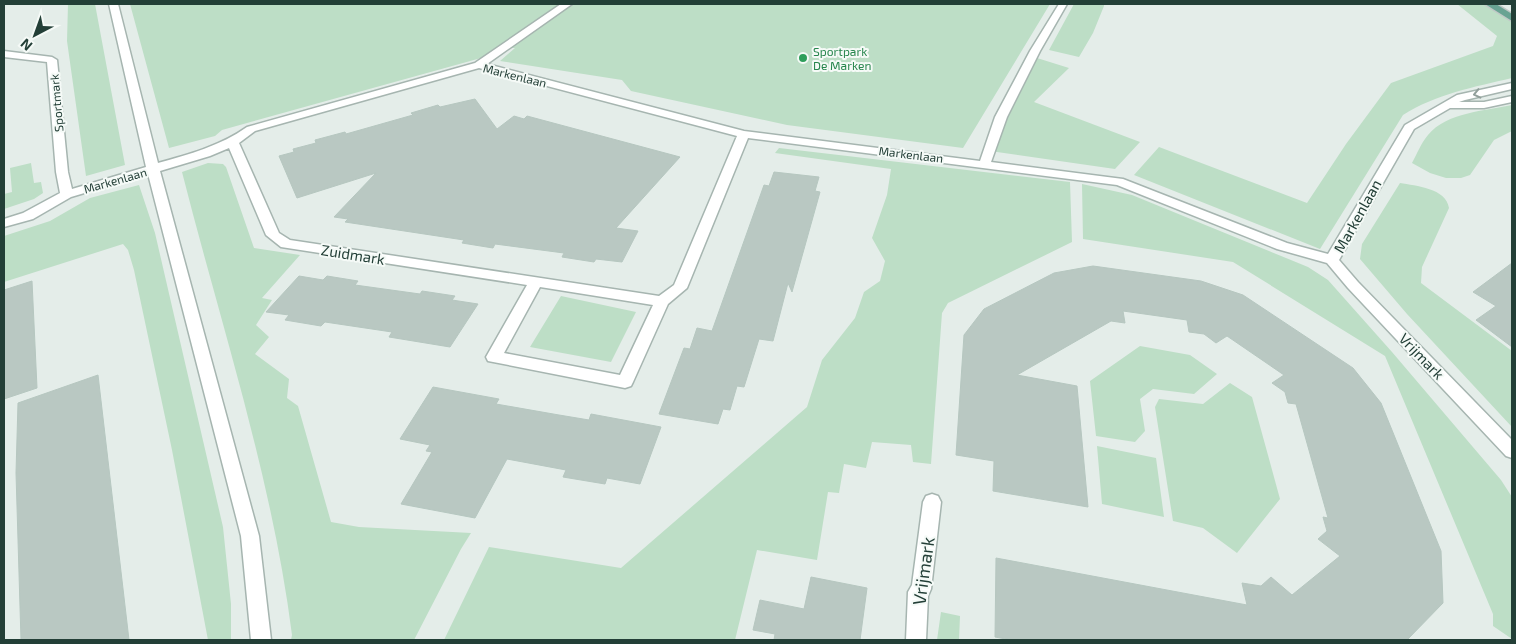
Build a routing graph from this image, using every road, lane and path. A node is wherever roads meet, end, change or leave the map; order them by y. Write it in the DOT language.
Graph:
graph roads {
  1 [pos="113,4"];
  2 [pos="567,4"];
  3 [pos="1063,4"];
  4 [pos="1490,4"];
  5 [pos="1512,18"];
  6 [pos="4,54"];
  7 [pos="479,66"];
  8 [pos="1512,86"];
  9 [pos="1512,99"];
  10 [pos="1442,106"];
  11 [pos="744,134"];
  12 [pos="234,142"];
  13 [pos="986,163"];
  14 [pos="153,169"];
  15 [pos="67,194"];
  16 [pos="4,223"];
  17 [pos="1332,260"];
  18 [pos="536,282"];
  19 [pos="662,301"];
  20 [pos="1512,451"];
  21 [pos="932,502"];
  22 [pos="261,640"];
  23 [pos="916,640"];
  1 -- 14 [label="street"];
  2 -- 7 [label="street"];
  3 -- 13 [label="street"];
  4 -- 5 [label="main road"];
  6 -- 15 [label="street, Sportmark"];
  7 -- 11 [label="street, Markenlaan"];
  7 -- 12 [label="street, Markenlaan"];
  8 -- 10 [label="street, Markenlaan, one-way"];
  9 -- 10 [label="street"];
  10 -- 17 [label="street, Markenlaan"];
  11 -- 13 [label="street, Markenlaan"];
  11 -- 19 [label="street"];
  12 -- 14 [label="street, Markenlaan"];
  12 -- 18 [label="street, Zuidmark"];
  13 -- 17 [label="street, Markenlaan"];
  14 -- 15 [label="street, Markenlaan"];
  14 -- 22 [label="street"];
  15 -- 16 [label="street, Markenlaan"];
  17 -- 20 [label="street, Vrijmark"];
  18 -- 19 [label="street, Zuidmark"];
  18 -- 19 [label="street"];
  21 -- 23 [label="street, Vrijmark"];
}
